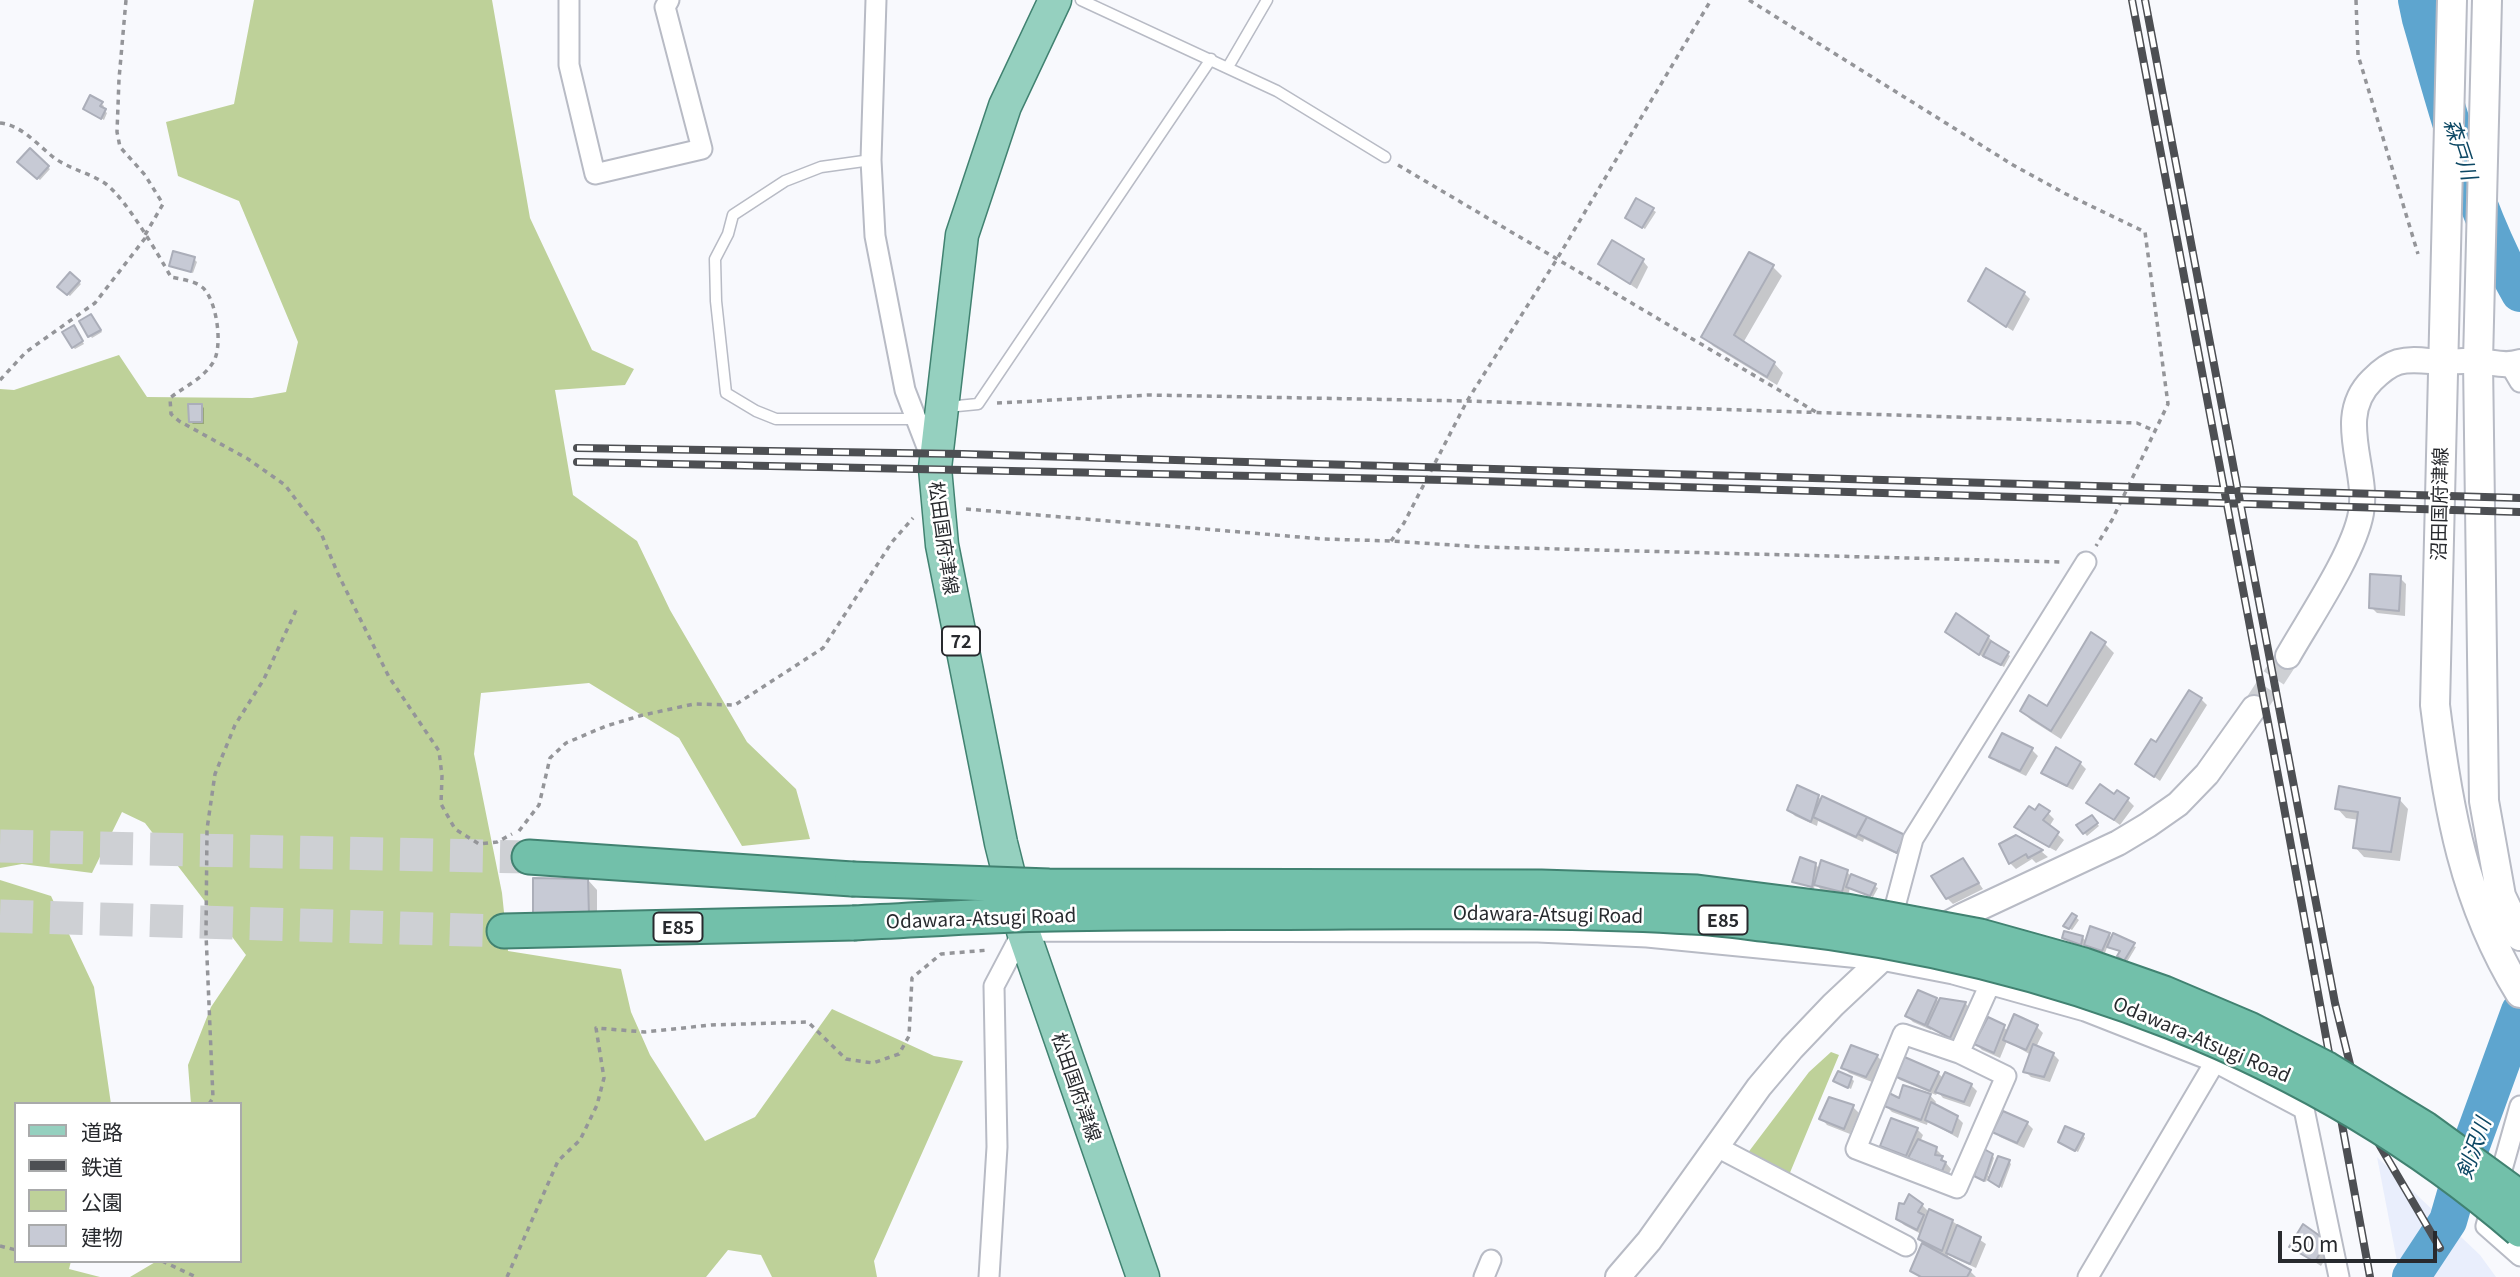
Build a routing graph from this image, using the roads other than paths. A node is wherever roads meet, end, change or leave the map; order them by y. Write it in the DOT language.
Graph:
graph roads {
  1 [pos="569,0"];
  2 [pos="669,0"];
  3 [pos="876,0"];
  4 [pos="1055,0"];
  5 [pos="1081,0"];
  6 [pos="1267,0"];
  7 [pos="2452,0"];
  8 [pos="2487,0"];
  9 [pos="1211,59"];
  10 [pos="1228,67"];
  11 [pos="1385,157"];
  12 [pos="871,160"];
  13 [pos="2478,361"];
  14 [pos="2442,362"];
  15 [pos="2517,370"];
  16 [pos="930,413"];
  17 [pos="2086,562"];
  18 [pos="2288,656"];
  19 [pos="2254,708"];
  20 [pos="529,857"];
  21 [pos="503,931"];
  22 [pos="1023,931"];
  23 [pos="2520,936"];
  24 [pos="1881,960"];
  25 [pos="1990,984"];
  26 [pos="2520,993"];
  27 [pos="1959,1053"];
  28 [pos="2215,1062"];
  29 [pos="2520,1106"];
  30 [pos="1717,1147"];
  31 [pos="2520,1198"];
  32 [pos="2520,1230"];
  33 [pos="1906,1246"];
  34 [pos="2520,1256"];
  35 [pos="989,1277"];
  36 [pos="1143,1277"];
  37 [pos="1618,1277"];
  38 [pos="2088,1277"];
  39 [pos="2339,1277"];
  1 -- 2 [label="street"];
  3 -- 12 [label="street"];
  4 -- 16 [label="main road, 松田国府津線 / 72"];
  5 -- 9 [label="lane"];
  6 -- 10 [label="lane"];
  7 -- 14 [label="main road, 沼田国府津線"];
  8 -- 13 [label="main road, 沼田国府津線"];
  9 -- 10 [label="lane"];
  9 -- 16 [label="lane"];
  10 -- 11 [label="lane"];
  12 -- 16 [label="street"];
  12 -- 16 [label="lane"];
  13 -- 14 [label="street"];
  13 -- 15 [label="street"];
  13 -- 23 [label="main road, 沼田国府津線"];
  14 -- 18 [label="street"];
  14 -- 26 [label="main road, 沼田国府津線"];
  16 -- 22 [label="main road, 松田国府津線 / 72"];
  17 -- 24 [label="street"];
  19 -- 24 [label="street"];
  20 -- 31 [label="highway, Odawara-Atsugi Road / E85, bridge"];
  21 -- 32 [label="highway, Odawara-Atsugi Road / E85, bridge"];
  22 -- 24 [label="street"];
  22 -- 35 [label="street"];
  22 -- 36 [label="main road, 松田国府津線 / 72"];
  24 -- 25 [label="street"];
  24 -- 30 [label="street"];
  25 -- 27 [label="street"];
  25 -- 28 [label="street"];
  27 -- 27 [label="street"];
  28 -- 38 [label="street"];
  28 -- 39 [label="street"];
  29 -- 34 [label="street"];
  30 -- 33 [label="street"];
  30 -- 37 [label="street"];
}
